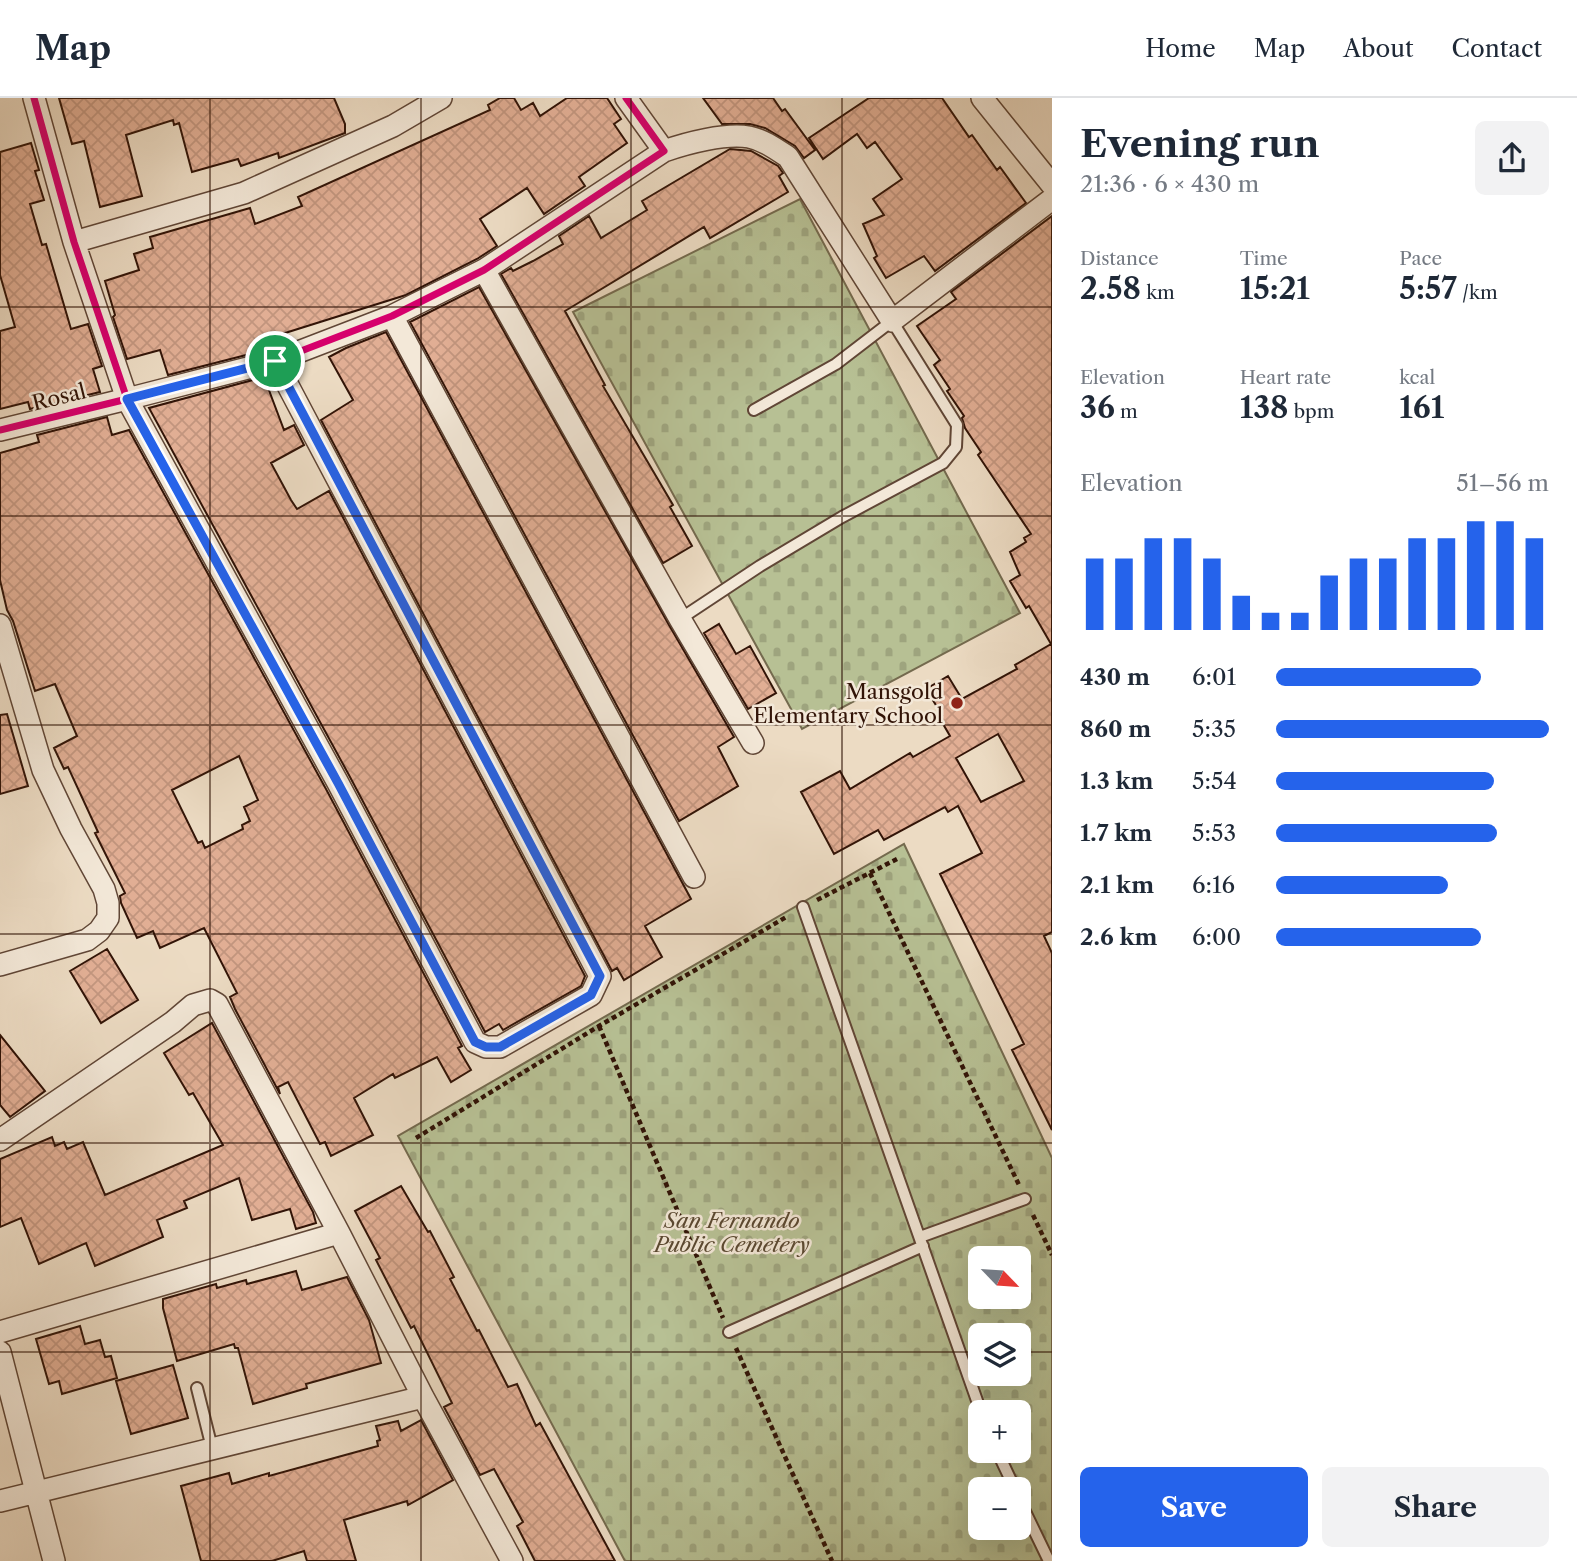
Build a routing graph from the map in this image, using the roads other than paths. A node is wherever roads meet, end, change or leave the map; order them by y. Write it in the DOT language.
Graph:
graph roads {
  1 [pos="34,98"];
  2 [pos="441,98"];
  3 [pos="626,98"];
  4 [pos="982,98"];
  5 [pos="664,151"];
  6 [pos="1052,185"];
  7 [pos="1052,198"];
  8 [pos="74,242"];
  9 [pos="484,270"];
  10 [pos="392,316"];
  11 [pos="892,321"];
  12 [pos="275,361"];
  13 [pos="127,399"];
  14 [pos="754,410"];
  15 [pos="0,430"];
  16 [pos="680,619"];
  17 [pos="0,625"];
  18 [pos="753,743"];
  19 [pos="694,877"];
  20 [pos="803,907"];
  21 [pos="0,965"];
  22 [pos="0,1140"];
  23 [pos="1025,1199"];
  24 [pos="338,1233"];
  25 [pos="921,1242"];
  26 [pos="0,1332"];
  27 [pos="729,1332"];
  28 [pos="0,1352"];
  29 [pos="197,1388"];
  30 [pos="423,1397"];
  31 [pos="977,1400"];
  32 [pos="212,1448"];
  33 [pos="36,1491"];
  34 [pos="0,1501"];
  35 [pos="1031,1524"];
  36 [pos="54,1561"];
  37 [pos="512,1561"];
  38 [pos="1049,1561"];
  1 -- 8 [label="street"];
  2 -- 8 [label="street"];
  3 -- 5 [label="street"];
  4 -- 6 [label="street"];
  5 -- 9 [label="street, Rosal"];
  5 -- 11 [label="street, Rosal"];
  7 -- 11 [label="street"];
  8 -- 13 [label="street"];
  9 -- 10 [label="street, Rosal"];
  9 -- 16 [label="street"];
  10 -- 12 [label="street, Rosal"];
  10 -- 19 [label="street"];
  11 -- 14 [label="lane"];
  11 -- 16 [label="lane"];
  12 -- 13 [label="street, Rosal"];
  12 -- 13 [label="street"];
  13 -- 15 [label="street, Rosal"];
  16 -- 18 [label="street"];
  17 -- 21 [label="street"];
  20 -- 25 [label="lane"];
  22 -- 24 [label="street"];
  23 -- 25 [label="lane"];
  24 -- 26 [label="street"];
  24 -- 30 [label="street"];
  25 -- 27 [label="lane"];
  25 -- 31 [label="lane"];
  28 -- 33 [label="street"];
  29 -- 32 [label="lane"];
  30 -- 32 [label="street"];
  30 -- 37 [label="street"];
  32 -- 33 [label="street"];
  33 -- 34 [label="street"];
  33 -- 36 [label="street"];
  35 -- 38 [label="lane"];
}
